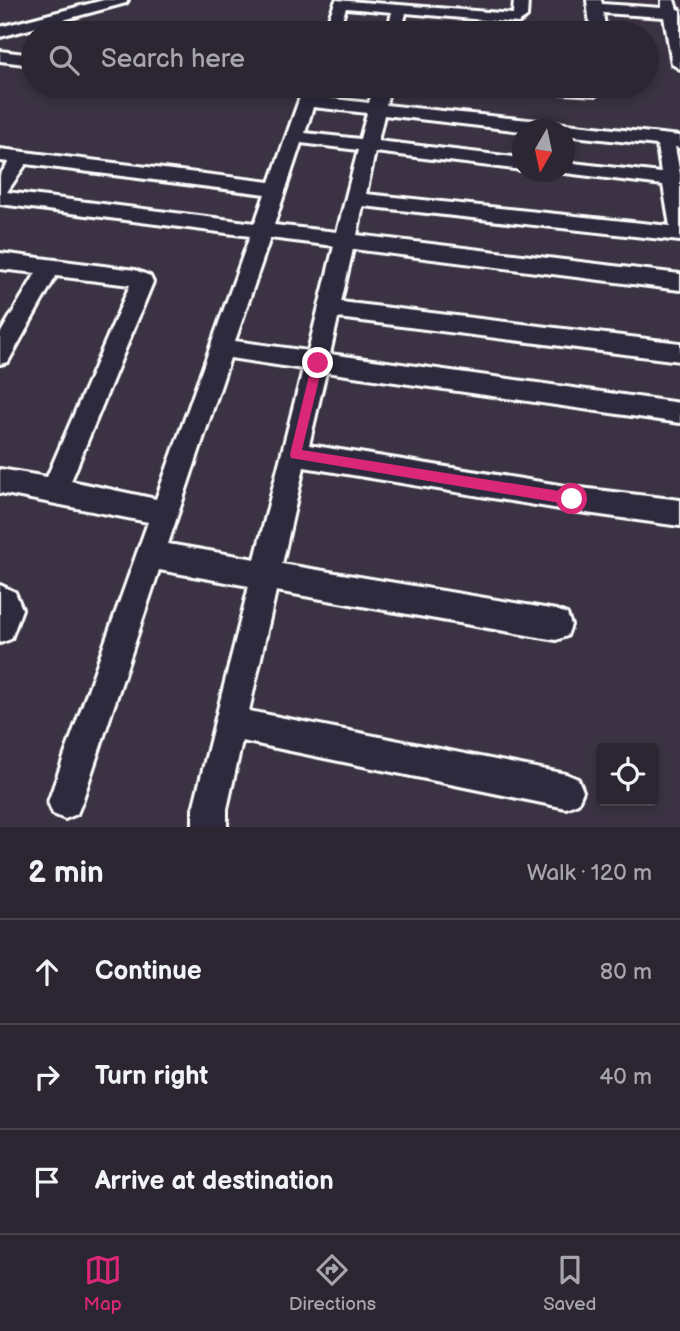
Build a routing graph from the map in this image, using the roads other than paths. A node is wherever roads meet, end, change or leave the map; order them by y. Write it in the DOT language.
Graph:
graph roads {
  1 [pos="64,0"];
  2 [pos="121,0"];
  3 [pos="521,0"];
  4 [pos="595,4"];
  5 [pos="459,7"];
  6 [pos="400,8"];
  7 [pos="26,9"];
  8 [pos="673,9"];
  9 [pos="41,21"];
  10 [pos="334,21"];
  11 [pos="397,21"];
  12 [pos="21,26"];
  13 [pos="3,31"];
  14 [pos="21,33"];
  15 [pos="0,56"];
  16 [pos="21,59"];
  17 [pos="680,59"];
  18 [pos="308,98"];
  19 [pos="379,98"];
  20 [pos="512,122"];
  21 [pos="575,131"];
  22 [pos="295,137"];
  23 [pos="673,142"];
  24 [pos="368,147"];
  25 [pos="0,155"];
  26 [pos="21,157"];
  27 [pos="512,163"];
  28 [pos="575,169"];
  29 [pos="672,180"];
  30 [pos="0,189"];
  31 [pos="277,189"];
  32 [pos="0,198"];
  33 [pos="355,199"];
  34 [pos="680,228"];
  35 [pos="262,232"];
  36 [pos="680,234"];
  37 [pos="346,242"];
  38 [pos="0,261"];
  39 [pos="50,267"];
  40 [pos="680,282"];
  41 [pos="330,309"];
  42 [pos="222,348"];
  43 [pos="680,352"];
  44 [pos="0,355"];
  45 [pos="318,363"];
  46 [pos="680,413"];
  47 [pos="296,454"];
  48 [pos="0,481"];
  49 [pos="54,490"];
  50 [pos="165,513"];
  51 [pos="680,513"];
  52 [pos="150,555"];
  53 [pos="267,575"];
  54 [pos="0,600"];
  55 [pos="556,625"];
  56 [pos="0,628"];
  57 [pos="231,723"];
  58 [pos="566,791"];
  59 [pos="65,802"];
  60 [pos="210,827"];
  1 -- 7 [label="street"];
  2 -- 9 [label="street"];
  3 -- 5 [label="street"];
  4 -- 8 [label="street"];
  5 -- 6 [label="street"];
  6 -- 10 [label="street"];
  6 -- 11 [label="street"];
  8 -- 17 [label="street"];
  12 -- 13 [label="street"];
  13 -- 14 [label="street"];
  15 -- 16 [label="street"];
  18 -- 22 [label="street"];
  19 -- 20 [label="street"];
  19 -- 24 [label="street"];
  21 -- 23 [label="street"];
  22 -- 24 [label="street"];
  22 -- 31 [label="street"];
  23 -- 29 [label="street"];
  24 -- 27 [label="street"];
  24 -- 33 [label="street"];
  25 -- 26 [label="street"];
  26 -- 30 [label="street"];
  26 -- 31 [label="street"];
  28 -- 29 [label="street"];
  29 -- 34 [label="street"];
  31 -- 35 [label="street"];
  32 -- 35 [label="street"];
  33 -- 36 [label="street"];
  33 -- 37 [label="street"];
  35 -- 37 [label="street"];
  35 -- 42 [label="street"];
  37 -- 40 [label="street"];
  37 -- 41 [label="street"];
  38 -- 39 [label="street"];
  39 -- 44 [label="street"];
  39 -- 49 [label="street"];
  41 -- 43 [label="street"];
  41 -- 45 [label="street"];
  42 -- 45 [label="street"];
  42 -- 50 [label="street"];
  45 -- 46 [label="street"];
  45 -- 47 [label="street"];
  47 -- 51 [label="street"];
  47 -- 53 [label="street"];
  48 -- 49 [label="street"];
  49 -- 50 [label="street"];
  50 -- 52 [label="street"];
  52 -- 53 [label="street"];
  52 -- 59 [label="street"];
  53 -- 55 [label="street"];
  53 -- 57 [label="street"];
  54 -- 56 [label="street"];
  57 -- 58 [label="street"];
  57 -- 60 [label="street"];
}
